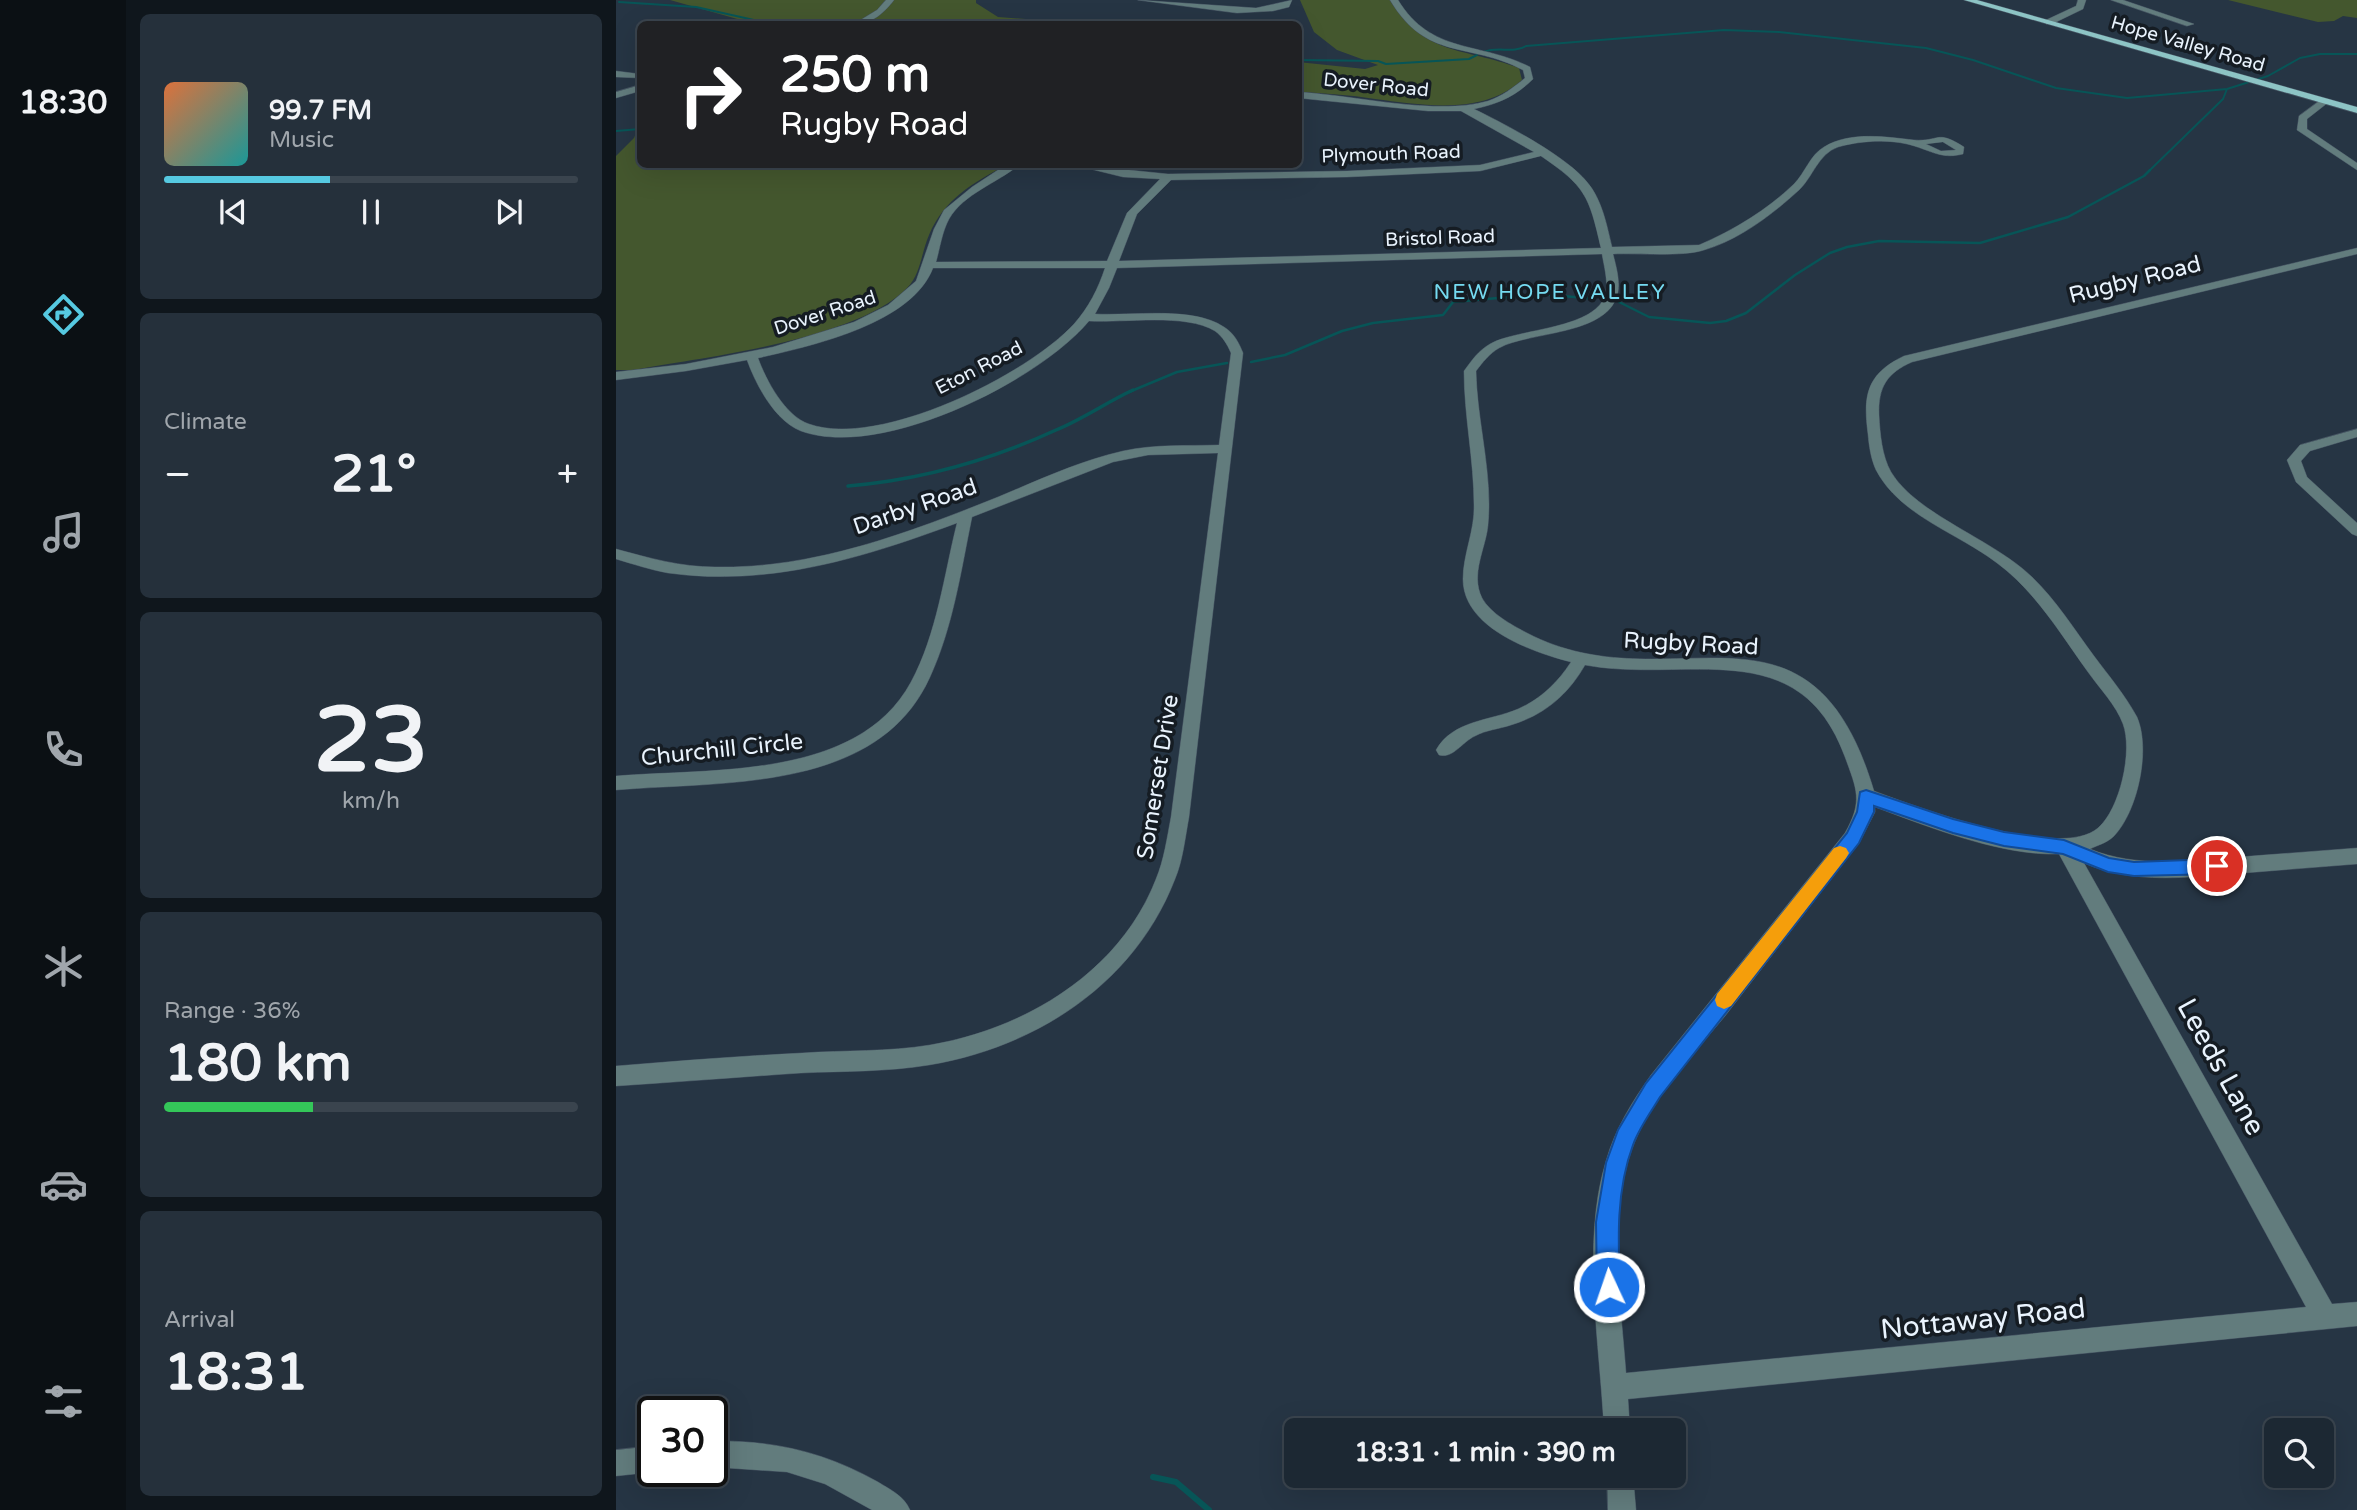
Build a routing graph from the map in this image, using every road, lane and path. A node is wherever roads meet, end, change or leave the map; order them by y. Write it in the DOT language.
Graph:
graph roads {
  1 [pos="890,0"];
  2 [pos="1142,0"];
  3 [pos="1288,0"];
  4 [pos="1394,0"];
  5 [pos="1968,0"];
  6 [pos="2082,0"];
  7 [pos="2115,0"];
  8 [pos="2139,0"];
  9 [pos="2157,15"];
  10 [pos="864,21"];
  11 [pos="2049,22"];
  12 [pos="2190,24"];
  13 [pos="616,74"];
  14 [pos="637,76"];
  15 [pos="637,89"];
  16 [pos="616,95"];
  17 [pos="1302,95"];
  18 [pos="2325,101"];
  19 [pos="1460,107"];
  20 [pos="2357,110"];
  21 [pos="1914,143"];
  22 [pos="1540,153"];
  23 [pos="2357,167"];
  24 [pos="1010,168"];
  25 [pos="1096,168"];
  26 [pos="1168,177"];
  27 [pos="1608,251"];
  28 [pos="2357,251"];
  29 [pos="929,265"];
  30 [pos="1113,265"];
  31 [pos="1086,317"];
  32 [pos="751,354"];
  33 [pos="616,376"];
  34 [pos="2357,433"];
  35 [pos="1224,449"];
  36 [pos="966,514"];
  37 [pos="2357,531"];
  38 [pos="616,554"];
  39 [pos="1581,658"];
  40 [pos="1445,751"];
  41 [pos="616,783"];
  42 [pos="1866,796"];
  43 [pos="2064,847"];
  44 [pos="2357,856"];
  45 [pos="616,1076"];
  46 [pos="2357,1314"];
  47 [pos="2325,1316"];
  48 [pos="1615,1387"];
  49 [pos="1616,1418"];
  50 [pos="728,1454"];
  51 [pos="637,1461"];
  52 [pos="616,1463"];
  53 [pos="1621,1488"];
  54 [pos="896,1510"];
  55 [pos="1622,1510"];
  1 -- 10 [label="street"];
  2 -- 3 [label="street"];
  4 -- 19 [label="street, Dover Road"];
  5 -- 11 [label="main road, Hope Valley Road"];
  6 -- 11 [label="street"];
  7 -- 9 [label="street"];
  8 -- 9 [label="street"];
  9 -- 12 [label="street"];
  11 -- 18 [label="main road, Hope Valley Road"];
  13 -- 14 [label="street"];
  15 -- 16 [label="street"];
  17 -- 19 [label="street, Dover Road"];
  18 -- 20 [label="main road, Hope Valley Road"];
  18 -- 23 [label="street"];
  19 -- 22 [label="street, Rugby Road"];
  21 -- 27 [label="street, Bristol Road"];
  22 -- 26 [label="street, Plymouth Road"];
  22 -- 27 [label="street, Rugby Road"];
  24 -- 29 [label="street, Dover Road"];
  25 -- 26 [label="street, Plymouth Road"];
  26 -- 30 [label="street, Eton Road"];
  27 -- 30 [label="street, Bristol Road"];
  27 -- 39 [label="street, Rugby Road"];
  28 -- 43 [label="street, Rugby Road"];
  29 -- 30 [label="street, Bristol Road"];
  29 -- 32 [label="street, Dover Road"];
  30 -- 31 [label="street, Eton Road"];
  31 -- 32 [label="street, Eton Road"];
  31 -- 35 [label="street, Somerset Drive"];
  32 -- 33 [label="street, Dover Road"];
  34 -- 37 [label="street"];
  35 -- 36 [label="street, Darby Road"];
  35 -- 45 [label="street, Somerset Drive"];
  36 -- 38 [label="street, Darby Road"];
  36 -- 41 [label="street, Churchill Circle"];
  39 -- 40 [label="street"];
  39 -- 42 [label="street, Rugby Road"];
  42 -- 43 [label="street, Rugby Road"];
  42 -- 48 [label="street"];
  43 -- 44 [label="street"];
  43 -- 47 [label="street, Leeds Lane"];
  46 -- 47 [label="street, Nottaway Road"];
  47 -- 48 [label="street, Nottaway Road"];
  48 -- 49 [label="street"];
  50 -- 54 [label="street"];
  51 -- 52 [label="street"];
  53 -- 55 [label="street"];
}
